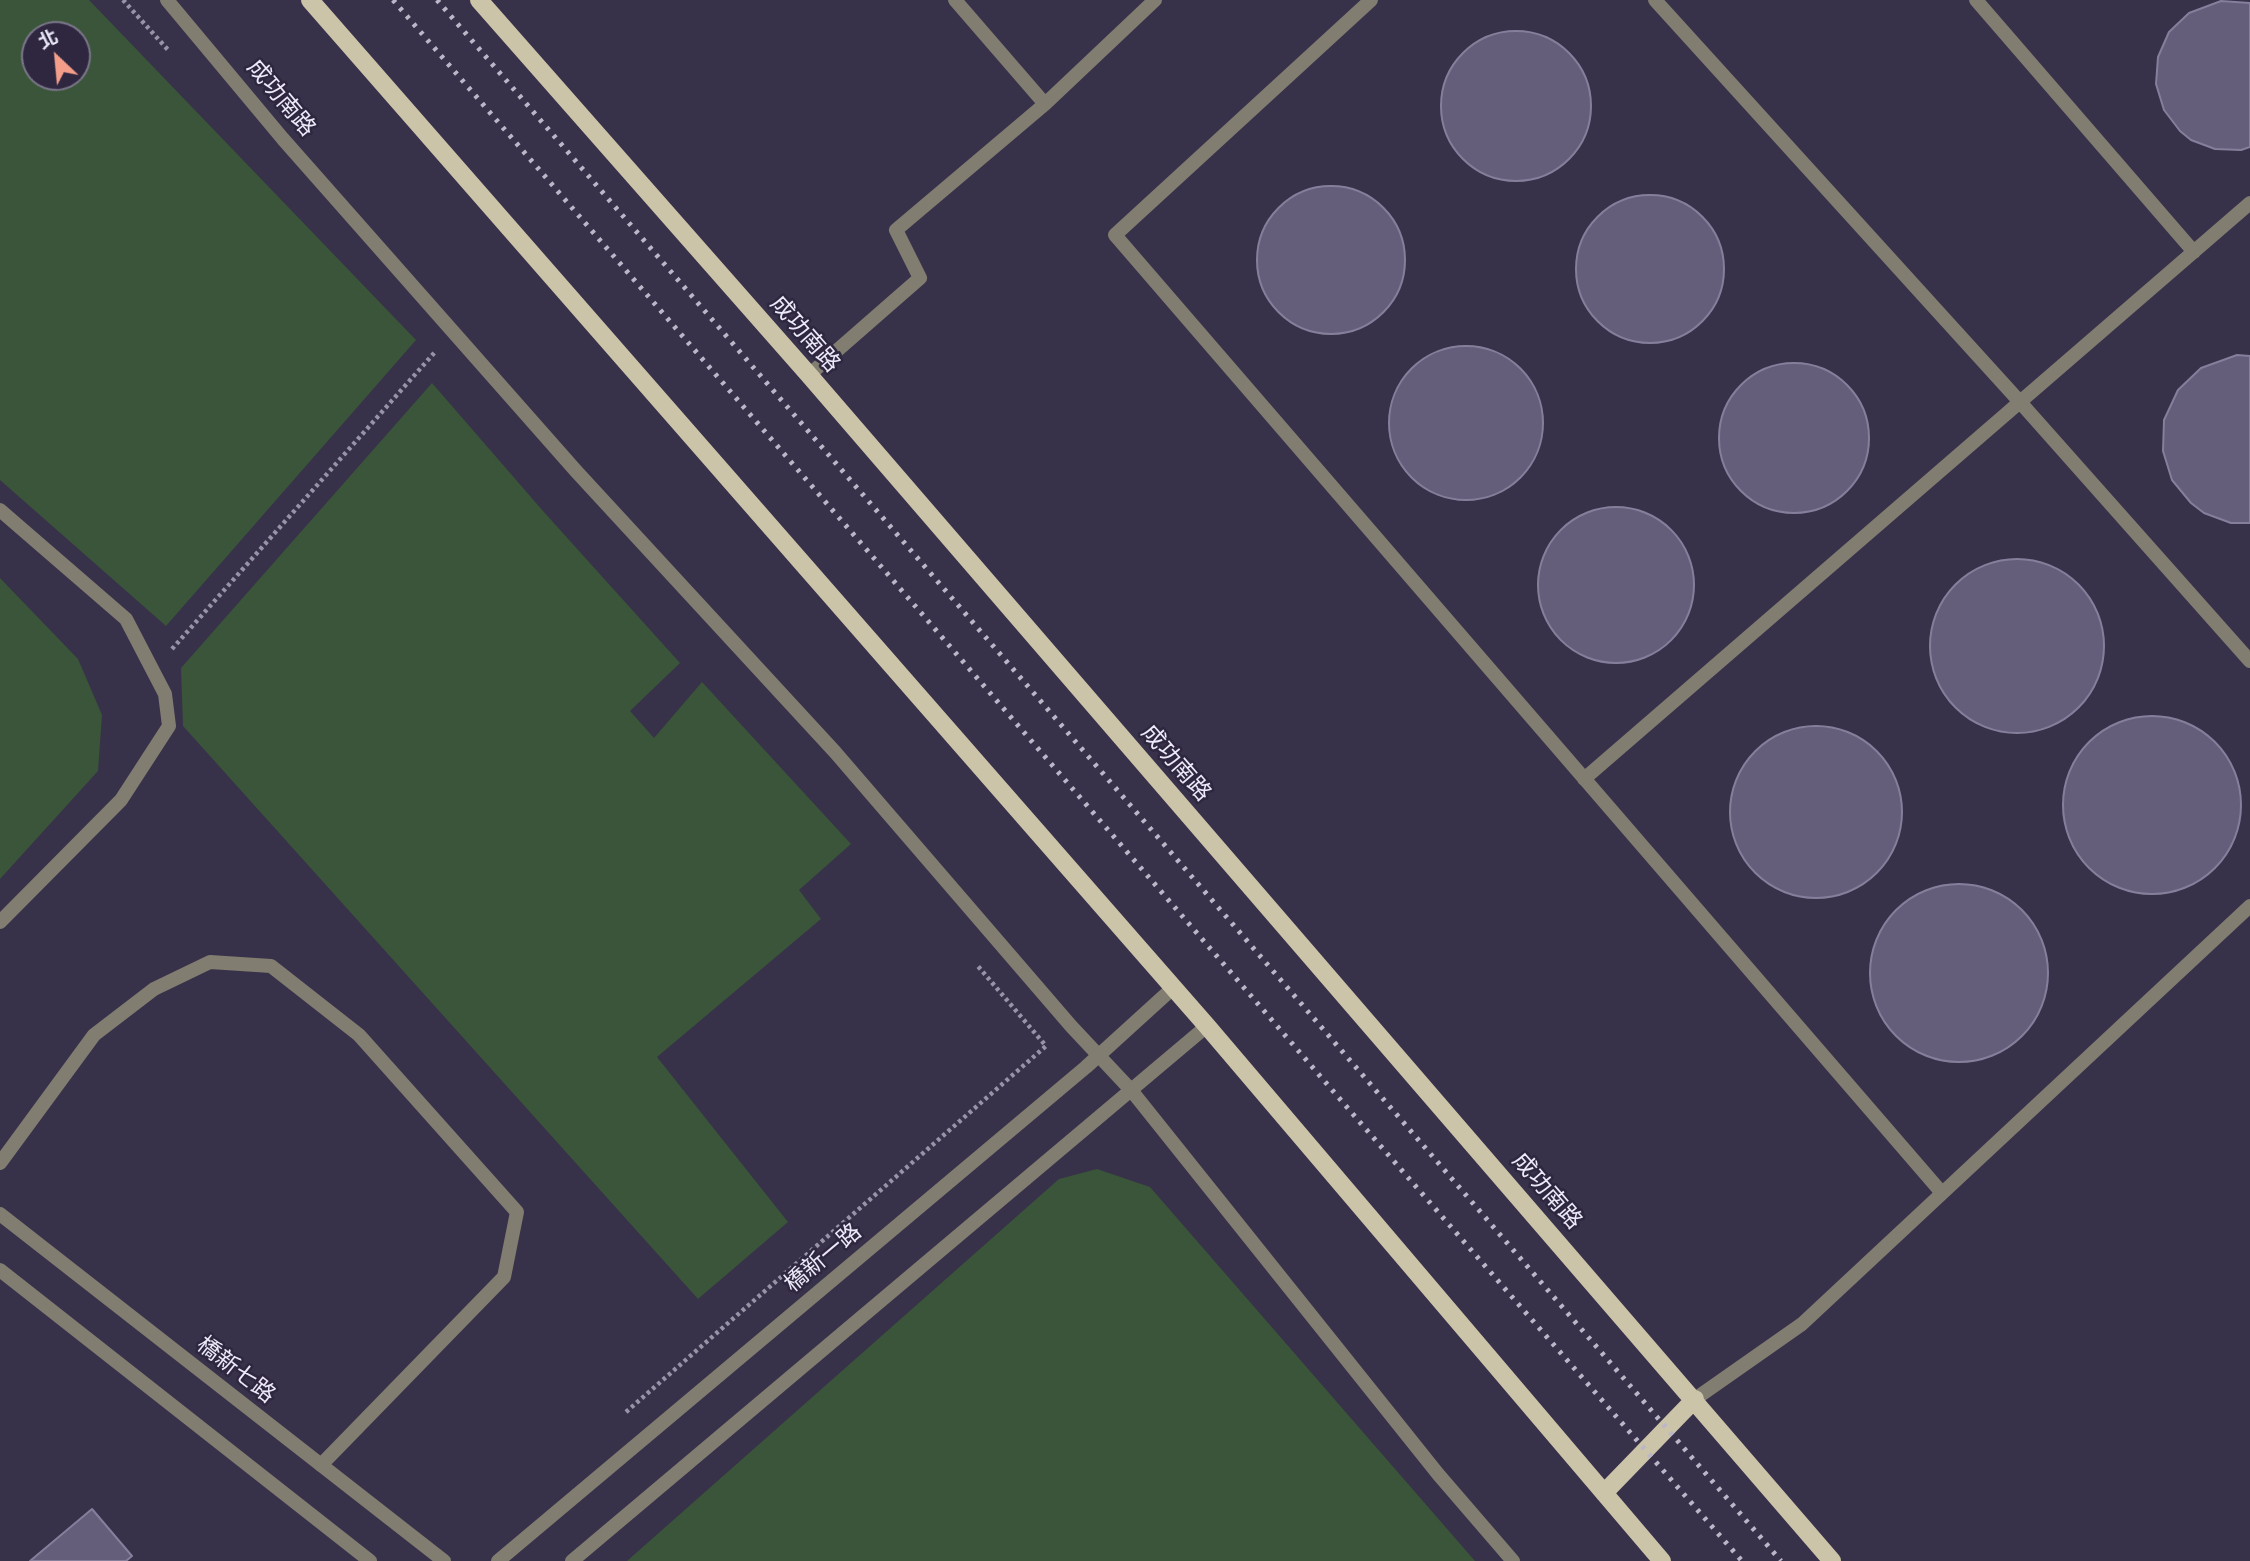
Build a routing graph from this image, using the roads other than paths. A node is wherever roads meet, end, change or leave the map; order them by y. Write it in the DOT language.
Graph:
graph roads {
  1 [pos="167,0"];
  2 [pos="310,0"];
  3 [pos="479,0"];
  4 [pos="955,0"];
  5 [pos="1155,0"];
  6 [pos="1370,0"];
  7 [pos="1654,0"];
  8 [pos="1976,0"];
  9 [pos="1045,104"];
  10 [pos="2250,203"];
  11 [pos="2194,252"];
  12 [pos="809,375"];
  13 [pos="2020,402"];
  14 [pos="0,510"];
  15 [pos="2250,661"];
  16 [pos="1584,779"];
  17 [pos="2250,906"];
  18 [pos="0,922"];
  19 [pos="1174,987"];
  20 [pos="1207,1026"];
  21 [pos="1098,1055"];
  22 [pos="1131,1090"];
  23 [pos="0,1163"];
  24 [pos="1942,1193"];
  25 [pos="0,1214"];
  26 [pos="0,1270"];
  27 [pos="1695,1399"];
  28 [pos="321,1465"];
  29 [pos="1604,1493"];
  30 [pos="370,1561"];
  31 [pos="444,1561"];
  32 [pos="498,1561"];
  33 [pos="572,1561"];
  34 [pos="1513,1561"];
  35 [pos="1662,1561"];
  36 [pos="1832,1561"];
  1 -- 21 [label="street, 成功南路"];
  2 -- 19 [label="main road"];
  3 -- 12 [label="main road, 成功南路"];
  4 -- 9 [label="street"];
  5 -- 9 [label="street"];
  6 -- 16 [label="street"];
  7 -- 13 [label="street"];
  8 -- 11 [label="street"];
  9 -- 12 [label="street"];
  10 -- 11 [label="street"];
  11 -- 13 [label="street"];
  12 -- 27 [label="main road, 成功南路"];
  13 -- 15 [label="street"];
  13 -- 16 [label="street"];
  14 -- 18 [label="street"];
  16 -- 24 [label="street"];
  17 -- 24 [label="street"];
  19 -- 20 [label="main road"];
  19 -- 21 [label="street, 橋新一路"];
  20 -- 22 [label="street"];
  20 -- 29 [label="main road"];
  21 -- 22 [label="street, 成功南路"];
  21 -- 32 [label="street, 橋新一路"];
  22 -- 33 [label="street"];
  22 -- 34 [label="street, 成功南路"];
  23 -- 28 [label="street"];
  24 -- 27 [label="street"];
  25 -- 28 [label="street, 橋新七路"];
  26 -- 30 [label="street"];
  27 -- 29 [label="main road"];
  27 -- 36 [label="main road, 成功南路"];
  28 -- 31 [label="street, 橋新七路"];
  29 -- 35 [label="main road"];
}
